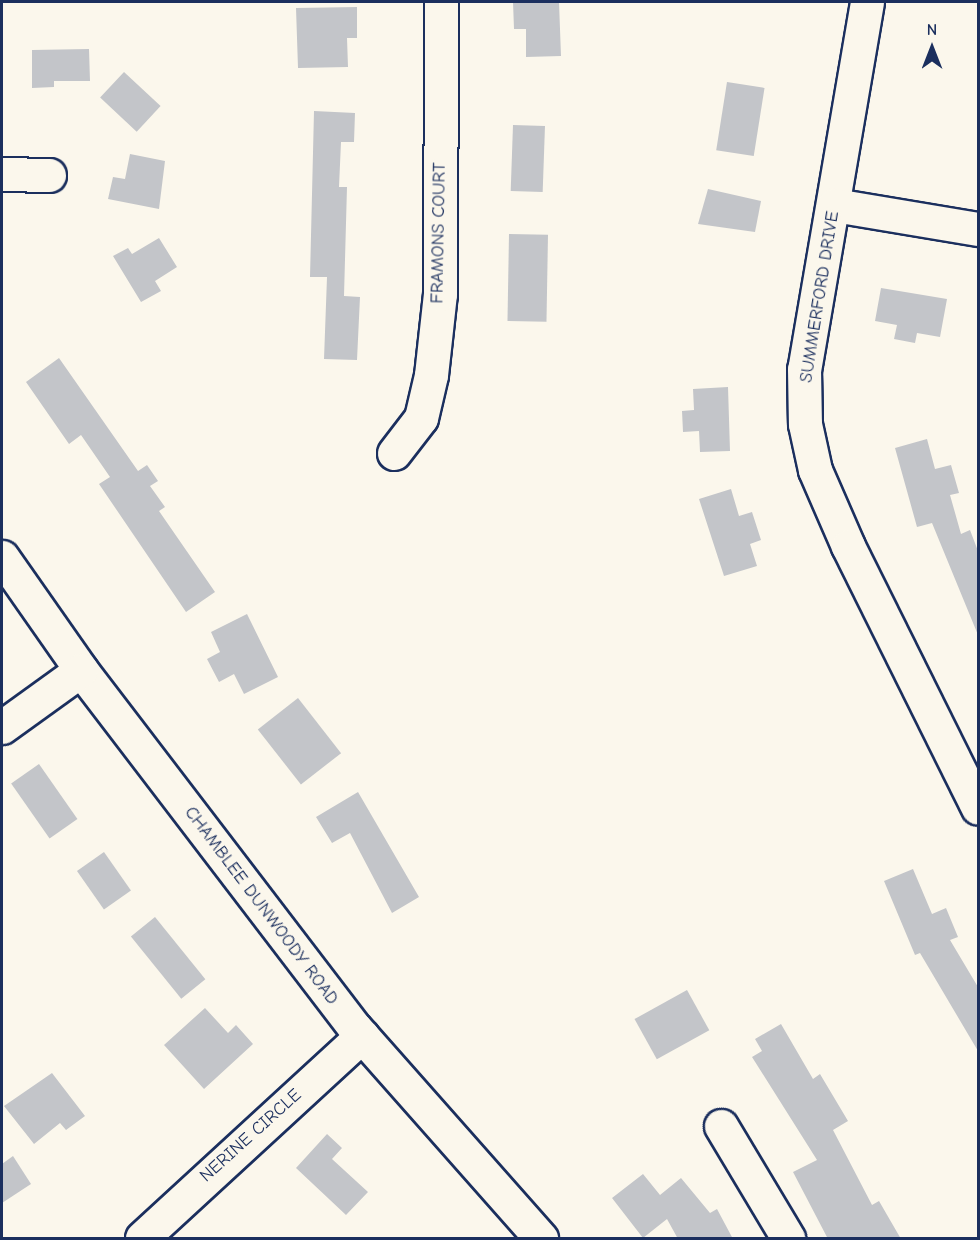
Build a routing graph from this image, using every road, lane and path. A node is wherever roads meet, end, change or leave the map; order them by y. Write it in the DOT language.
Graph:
graph roads {
  1 [pos="441,2"];
  2 [pos="867,2"];
  3 [pos="2,174"];
  4 [pos="49,175"];
  5 [pos="834,205"];
  6 [pos="978,230"];
  7 [pos="394,453"];
  8 [pos="2,557"];
  9 [pos="81,670"];
  10 [pos="2,727"];
  11 [pos="978,808"];
  12 [pos="362,1036"];
  13 [pos="721,1126"];
  14 [pos="142,1239"];
  15 [pos="541,1239"];
  16 [pos="788,1239"];
  1 -- 7 [label="street, FRAMONS COURT"];
  2 -- 5 [label="street, SUMMERFORD DRIVE"];
  3 -- 4 [label="street"];
  5 -- 6 [label="street"];
  5 -- 11 [label="street, SUMMERFORD DRIVE"];
  8 -- 9 [label="street, CHAMBLEE DUNWOODY ROAD"];
  9 -- 10 [label="street"];
  9 -- 12 [label="street, CHAMBLEE DUNWOODY ROAD"];
  12 -- 14 [label="street, NERINE CIRCLE"];
  12 -- 15 [label="street, CHAMBLEE DUNWOODY ROAD"];
  13 -- 16 [label="street"];
}
